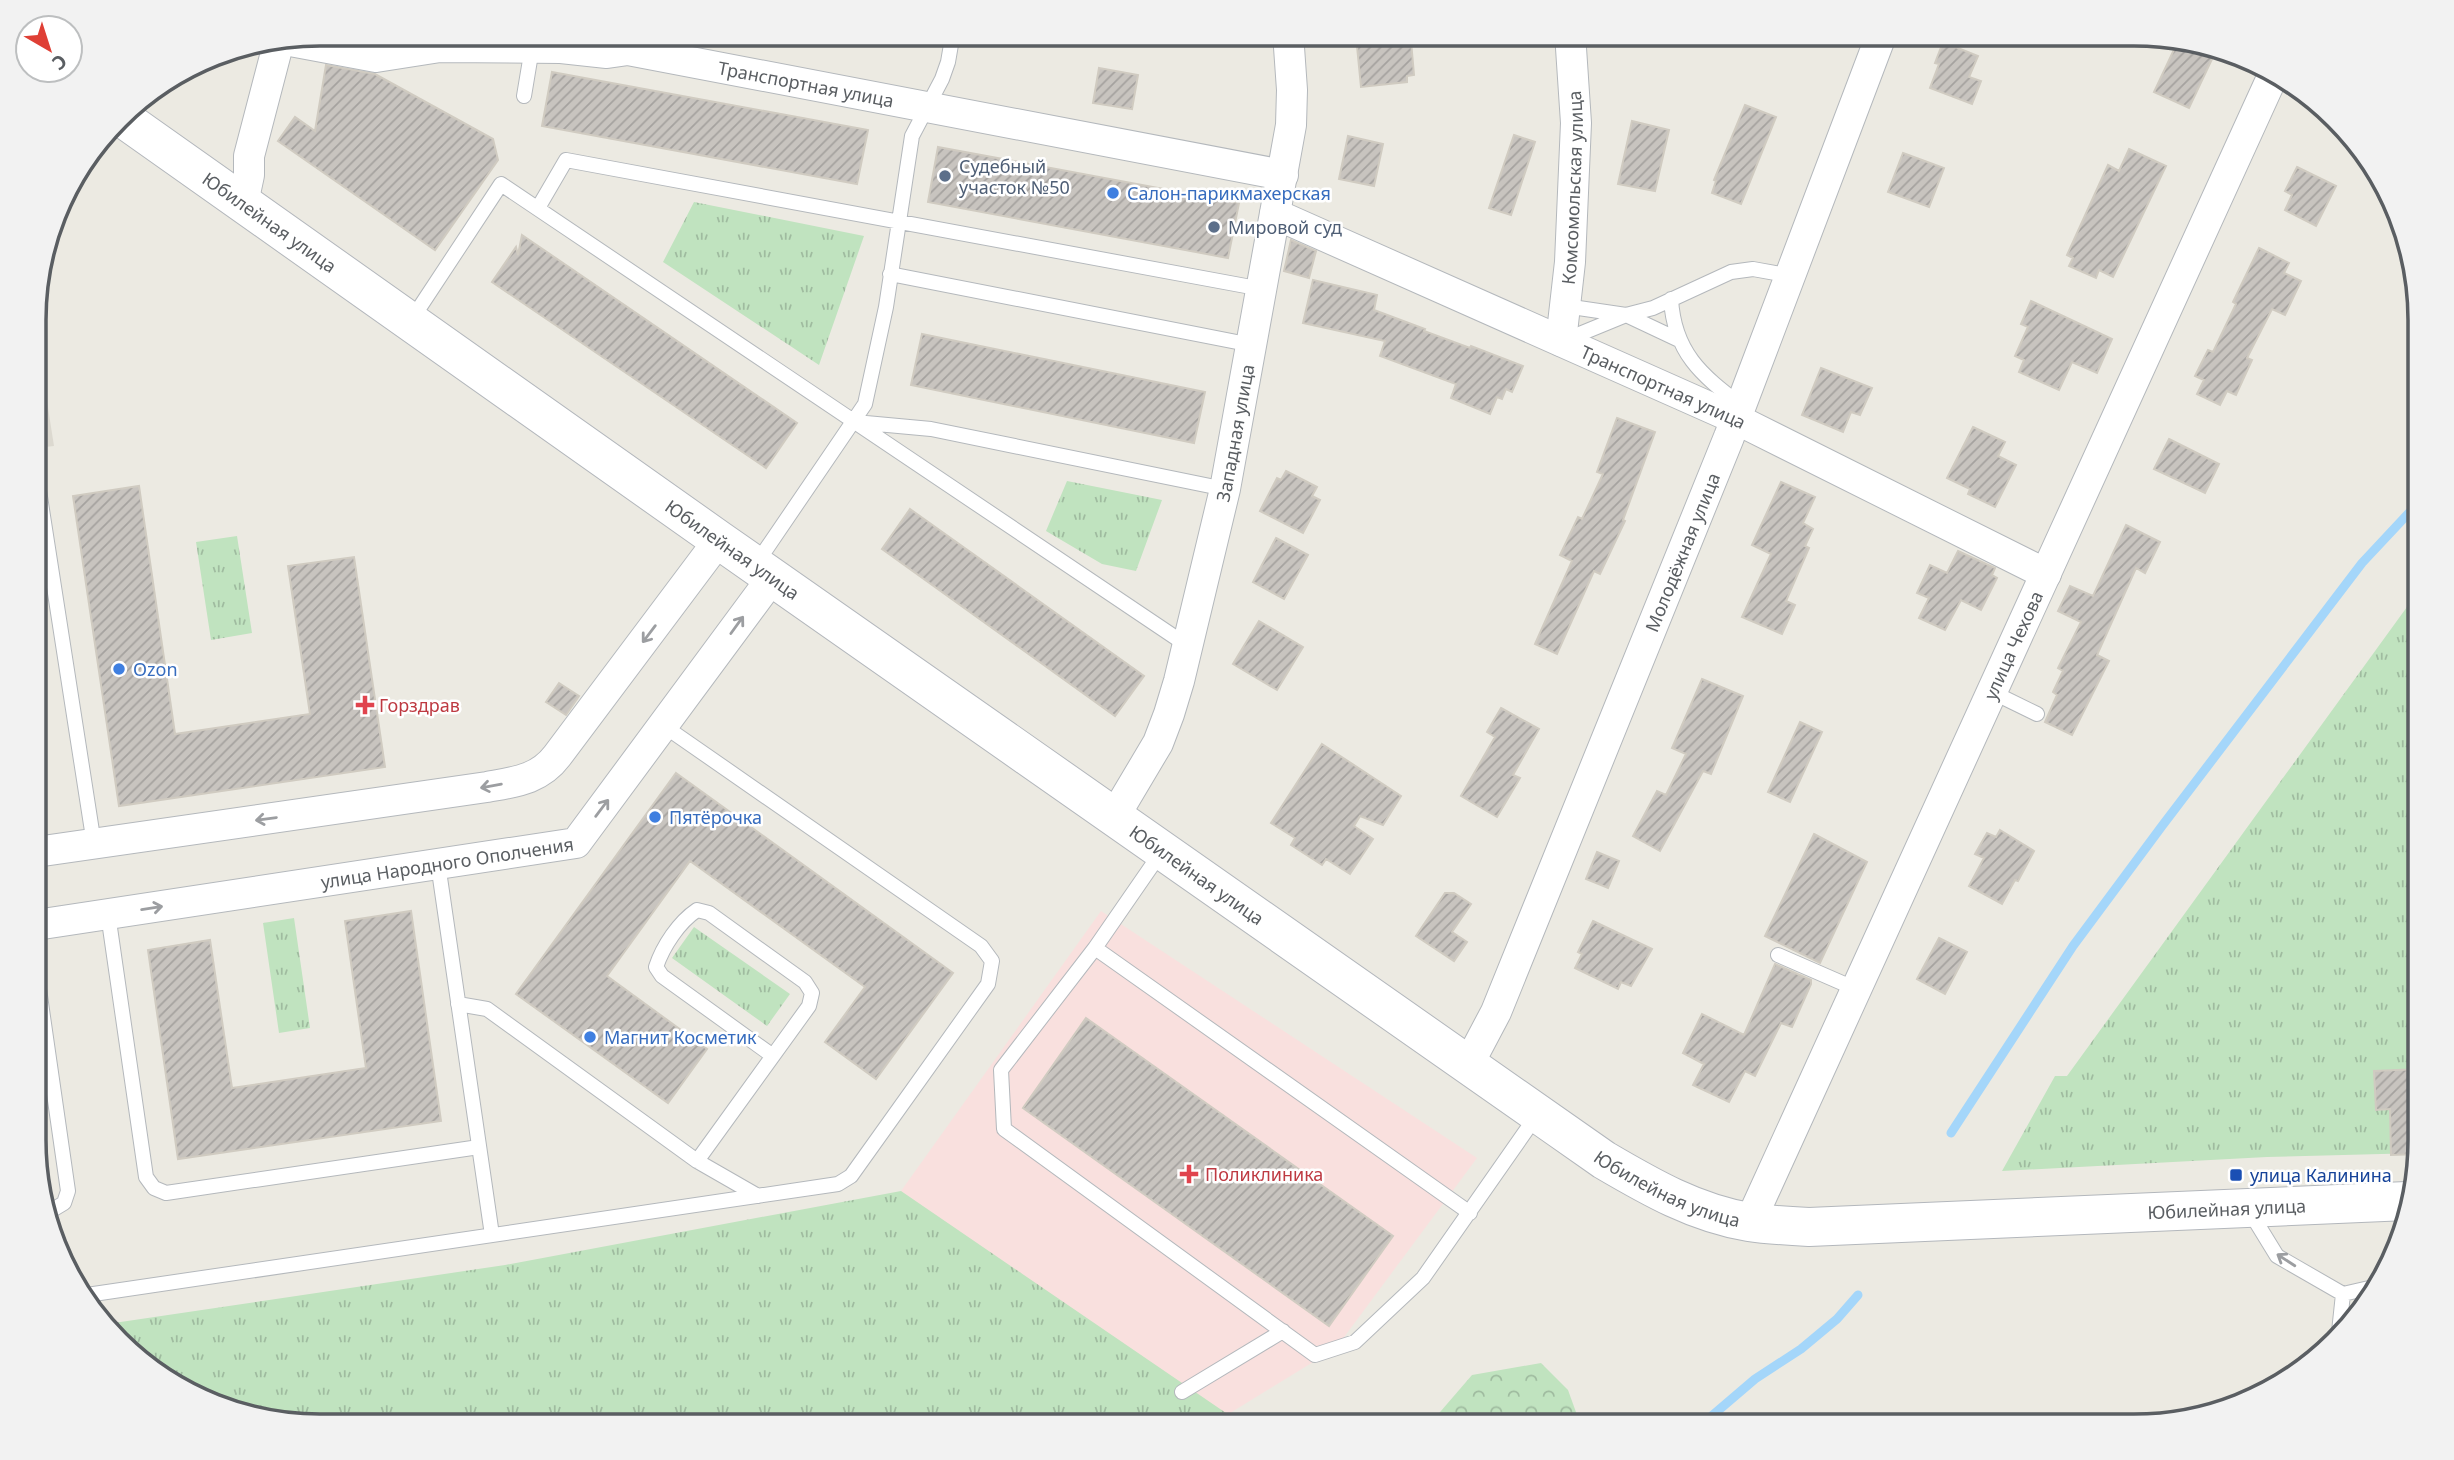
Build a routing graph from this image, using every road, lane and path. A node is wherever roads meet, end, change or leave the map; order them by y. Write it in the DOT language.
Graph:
graph roads {
  1 [pos="317,46"];
  2 [pos="620,46"];
  3 [pos="646,46"];
  4 [pos="951,46"];
  5 [pos="1289,46"];
  6 [pos="1571,46"];
  7 [pos="1877,46"];
  8 [pos="532,48"];
  9 [pos="277,49"];
  10 [pos="2271,82"];
  11 [pos="524,96"];
  12 [pos="926,107"];
  13 [pos="129,123"];
  14 [pos="1283,175"];
  15 [pos="243,203"];
  16 [pos="538,208"];
  17 [pos="1275,214"];
  18 [pos="899,221"];
  19 [pos="890,274"];
  20 [pos="1791,276"];
  21 [pos="1262,289"];
  22 [pos="1671,299"];
  23 [pos="1565,306"];
  24 [pos="1626,316"];
  25 [pos="410,321"];
  26 [pos="1679,340"];
  27 [pos="1560,341"];
  28 [pos="1252,345"];
  29 [pos="1739,412"];
  30 [pos="853,422"];
  31 [pos="1225,489"];
  32 [pos="46,535"];
  33 [pos="719,540"];
  34 [pos="763,572"];
  35 [pos="2046,574"];
  36 [pos="1188,646"];
  37 [pos="1992,692"];
  38 [pos="2037,714"];
  39 [pos="664,726"];
  40 [pos="1114,817"];
  41 [pos="94,844"];
  42 [pos="46,851"];
  43 [pos="1162,851"];
  44 [pos="438,864"];
  45 [pos="108,914"];
  46 [pos="46,923"];
  47 [pos="1095,948"];
  48 [pos="1778,955"];
  49 [pos="1856,989"];
  50 [pos="458,1004"];
  51 [pos="46,1038"];
  52 [pos="773,1056"];
  53 [pos="1468,1065"];
  54 [pos="1538,1114"];
  55 [pos="479,1147"];
  56 [pos="697,1161"];
  57 [pos="758,1196"];
  58 [pos="2401,1201"];
  59 [pos="2248,1207"];
  60 [pos="54,1209"];
  61 [pos="1470,1213"];
  62 [pos="1750,1222"];
  63 [pos="492,1236"];
  64 [pos="2365,1289"];
  65 [pos="93,1294"];
  66 [pos="2343,1294"];
  67 [pos="2340,1322"];
  68 [pos="1283,1331"];
  69 [pos="1182,1392"];
  1 -- 8 [label="street, Транспортная улица"];
  2 -- 8 [label="street, Транспортная улица"];
  3 -- 12 [label="street, Транспортная улица"];
  4 -- 12 [label="lane"];
  5 -- 14 [label="street, Западная улица"];
  6 -- 23 [label="street, Комсомольская улица"];
  7 -- 20 [label="street, Молодёжная улица"];
  8 -- 11 [label="lane"];
  9 -- 15 [label="street"];
  10 -- 35 [label="street, улица Чехова"];
  12 -- 14 [label="street, Транспортная улица"];
  12 -- 18 [label="lane"];
  13 -- 15 [label="main road, Юбилейная улица"];
  14 -- 17 [label="street, Западная улица"];
  15 -- 25 [label="main road, Юбилейная улица"];
  16 -- 18 [label="lane"];
  16 -- 25 [label="lane"];
  16 -- 30 [label="lane"];
  17 -- 21 [label="street, Западная улица"];
  17 -- 27 [label="street, Транспортная улица"];
  18 -- 19 [label="lane"];
  18 -- 21 [label="lane"];
  19 -- 28 [label="lane"];
  19 -- 30 [label="lane"];
  20 -- 22 [label="lane"];
  20 -- 29 [label="street, Молодёжная улица"];
  21 -- 28 [label="street, Западная улица"];
  22 -- 24 [label="lane"];
  22 -- 26 [label="lane"];
  23 -- 24 [label="lane"];
  23 -- 27 [label="street, Комсомольская улица"];
  24 -- 26 [label="lane"];
  24 -- 27 [label="lane"];
  25 -- 33 [label="main road, Юбилейная улица"];
  26 -- 29 [label="lane"];
  27 -- 29 [label="street, Транспортная улица"];
  28 -- 31 [label="street, Западная улица"];
  29 -- 35 [label="street, Транспортная улица"];
  29 -- 53 [label="street, Молодёжная улица"];
  30 -- 31 [label="lane"];
  30 -- 34 [label="lane"];
  30 -- 36 [label="lane"];
  31 -- 36 [label="street, Западная улица"];
  32 -- 41 [label="lane"];
  33 -- 34 [label="main road, Юбилейная улица"];
  33 -- 41 [label="street, one-way"];
  39 -- 34 [label="street, улица Народного Ополчения, one-way"];
  34 -- 40 [label="main road, Юбилейная улица"];
  35 -- 37 [label="street, улица Чехова"];
  36 -- 40 [label="street, Западная улица"];
  37 -- 38 [label="lane"];
  37 -- 49 [label="street, улица Чехова"];
  44 -- 39 [label="street, улица Народного Ополчения, one-way"];
  39 -- 57 [label="lane"];
  40 -- 43 [label="main road, Юбилейная улица"];
  41 -- 42 [label="street"];
  43 -- 47 [label="lane"];
  43 -- 53 [label="main road, Юбилейная улица"];
  45 -- 44 [label="street, улица Народного Ополчения, one-way"];
  44 -- 50 [label="lane"];
  45 -- 46 [label="street, улица Народного Ополчения"];
  45 -- 55 [label="lane"];
  47 -- 61 [label="lane"];
  47 -- 68 [label="lane"];
  48 -- 49 [label="lane"];
  49 -- 62 [label="street, улица Чехова"];
  50 -- 55 [label="lane"];
  50 -- 56 [label="lane"];
  51 -- 60 [label="lane"];
  52 -- 52 [label="lane"];
  52 -- 56 [label="lane"];
  53 -- 54 [label="main road, Юбилейная улица"];
  54 -- 61 [label="lane"];
  54 -- 62 [label="main road, Юбилейная улица"];
  55 -- 63 [label="lane"];
  56 -- 57 [label="lane"];
  57 -- 63 [label="lane"];
  58 -- 59 [label="main road, Юбилейная улица"];
  59 -- 62 [label="main road, Юбилейная улица"];
  66 -- 59 [label="lane, one-way"];
  61 -- 68 [label="lane"];
  63 -- 65 [label="lane"];
  64 -- 66 [label="lane"];
  66 -- 67 [label="lane"];
  68 -- 69 [label="lane"];
}
